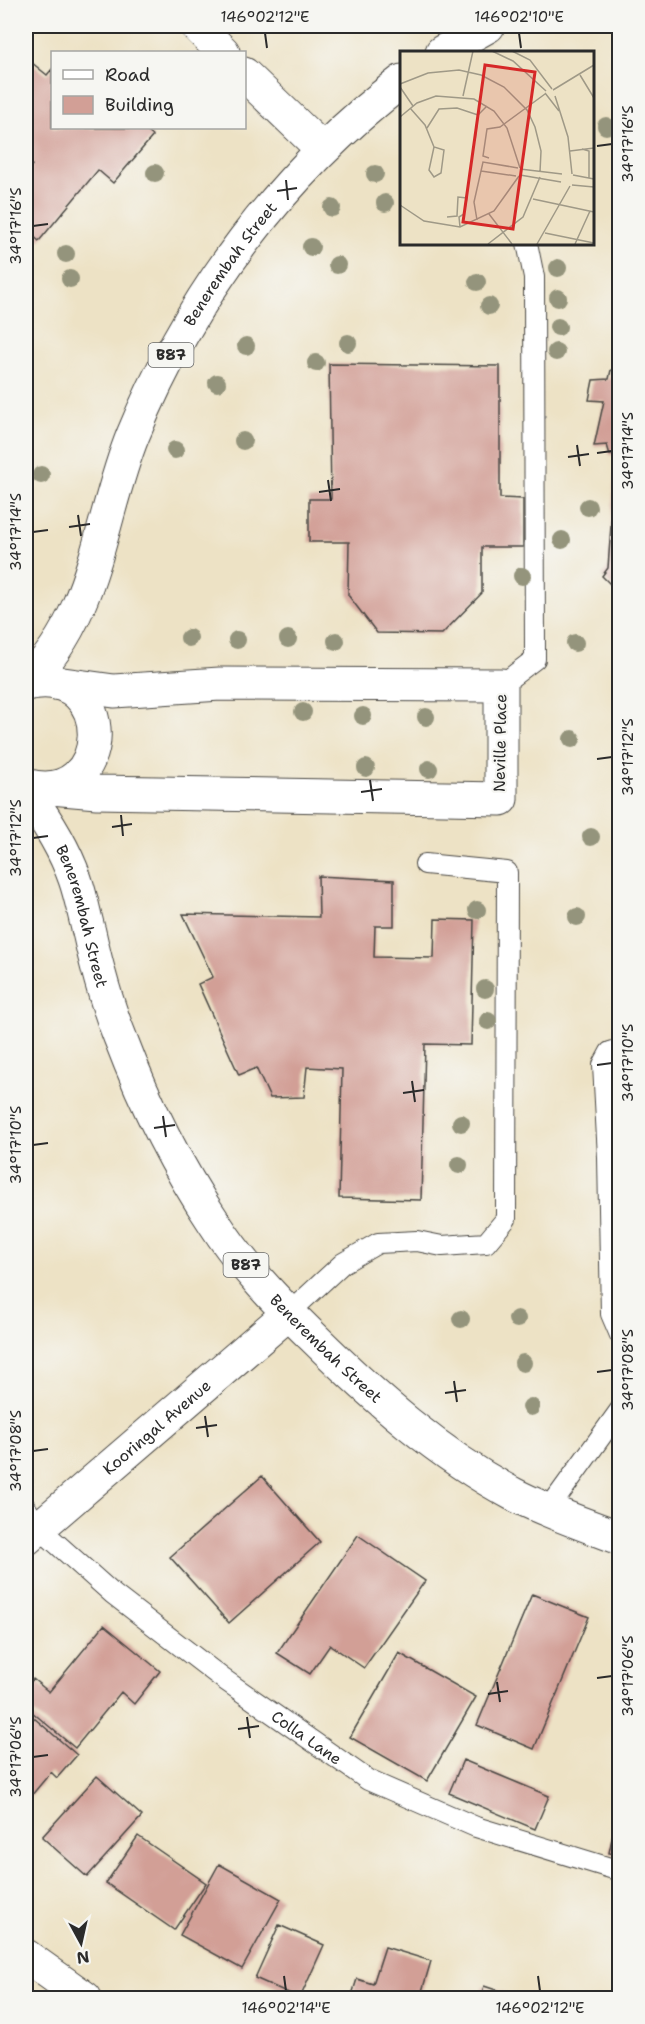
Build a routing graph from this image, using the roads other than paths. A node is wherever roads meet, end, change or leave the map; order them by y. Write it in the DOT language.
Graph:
graph roads {
  1 [pos="197,26"];
  2 [pos="222,51"];
  3 [pos="246,76"];
  4 [pos="400,83"];
  5 [pos="322,149"];
  6 [pos="527,244"];
  7 [pos="36,683"];
  8 [pos="501,685"];
  9 [pos="34,788"];
  10 [pos="424,864"];
  11 [pos="620,1049"];
  12 [pos="289,1313"];
  13 [pos="620,1335"];
  14 [pos="620,1410"];
  15 [pos="548,1510"];
  16 [pos="30,1525"];
  17 [pos="620,1538"];
  18 [pos="620,1870"];
  19 [pos="26,1956"];
  20 [pos="85,1998"];
  1 -- 2 [label="main road"];
  3 -- 5 [label="main road"];
  4 -- 5 [label="main road, Benerembah Street / B87"];
  5 -- 7 [label="main road, Benerembah Street / B87"];
  6 -- 8 [label="lane"];
  7 -- 8 [label="main road, Neville Place"];
  7 -- 9 [label="main road"];
  8 -- 9 [label="main road, Neville Place"];
  9 -- 12 [label="main road, Benerembah Street / B87"];
  10 -- 12 [label="lane"];
  11 -- 13 [label="lane"];
  12 -- 15 [label="main road, Benerembah Street / B87"];
  12 -- 16 [label="main road, Kooringal Avenue"];
  14 -- 15 [label="lane"];
  15 -- 17 [label="main road, Benerembah Street / B87"];
  16 -- 18 [label="lane, Colla Lane"];
  19 -- 20 [label="main road"];
}
